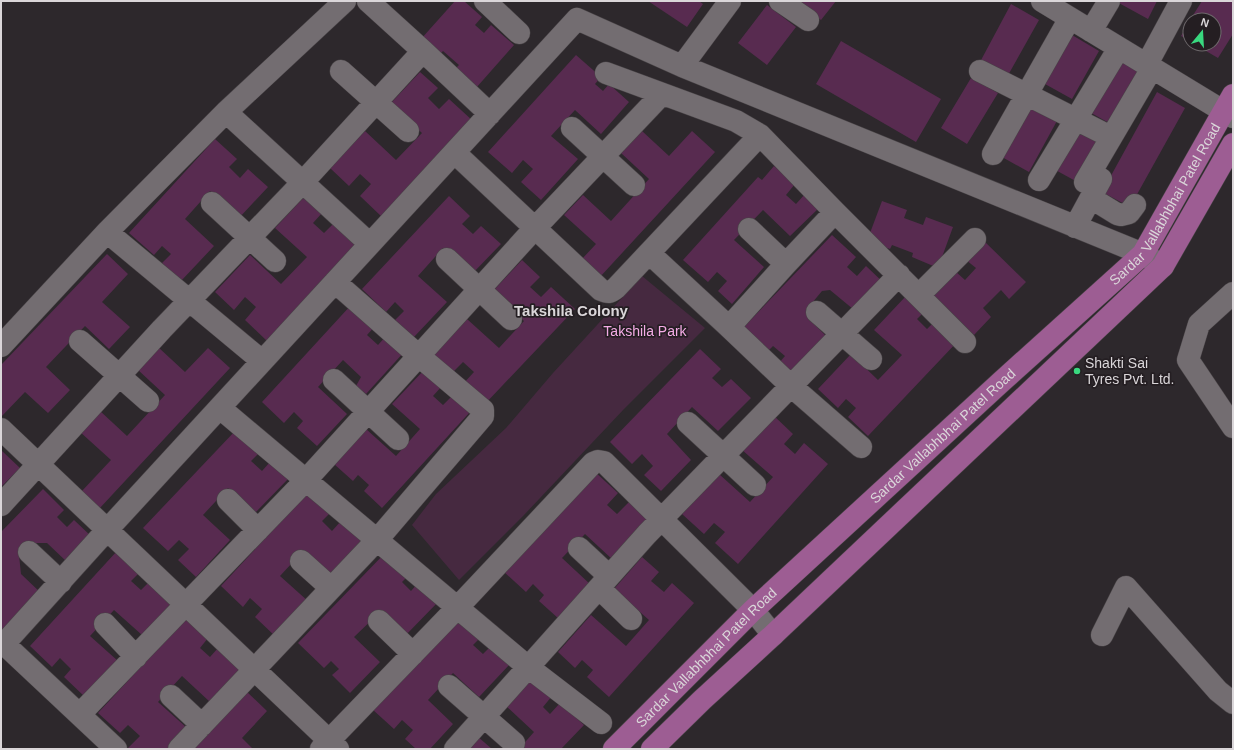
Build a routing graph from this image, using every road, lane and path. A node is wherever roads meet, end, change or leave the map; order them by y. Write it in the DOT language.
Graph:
graph roads {
  1 [pos="345,1"];
  2 [pos="368,1"];
  3 [pos="485,1"];
  4 [pos="730,1"];
  5 [pos="780,1"];
  6 [pos="1042,1"];
  7 [pos="1109,1"];
  8 [pos="1181,1"];
  9 [pos="1070,18"];
  10 [pos="808,20"];
  11 [pos="1091,31"];
  12 [pos="519,33"];
  13 [pos="1119,48"];
  14 [pos="423,51"];
  15 [pos="682,66"];
  16 [pos="1149,66"];
  17 [pos="341,71"];
  18 [pos="980,71"];
  19 [pos="606,73"];
  20 [pos="662,94"];
  21 [pos="1027,94"];
  22 [pos="376,102"];
  23 [pos="1230,108"];
  24 [pos="226,112"];
  25 [pos="490,114"];
  26 [pos="1075,118"];
  27 [pos="572,128"];
  28 [pos="408,131"];
  29 [pos="760,135"];
  30 [pos="1111,137"];
  31 [pos="1233,144"];
  32 [pos="455,153"];
  33 [pos="993,154"];
  34 [pos="603,156"];
  35 [pos="1039,180"];
  36 [pos="302,182"];
  37 [pos="634,185"];
  38 [pos="1093,187"];
  39 [pos="212,204"];
  40 [pos="1135,204"];
  41 [pos="835,212"];
  42 [pos="1075,226"];
  43 [pos="535,228"];
  44 [pos="750,229"];
  45 [pos="107,232"];
  46 [pos="249,238"];
  47 [pos="975,239"];
  48 [pos="370,244"];
  49 [pos="649,253"];
  50 [pos="1143,254"];
  51 [pos="446,259"];
  52 [pos="275,261"];
  53 [pos="786,264"];
  54 [pos="1163,266"];
  55 [pos="899,275"];
  56 [pos="336,282"];
  57 [pos="480,290"];
  58 [pos="1233,294"];
  59 [pos="919,295"];
  60 [pos="189,300"];
  61 [pos="818,312"];
  62 [pos="511,319"];
  63 [pos="728,327"];
  64 [pos="842,334"];
  65 [pos="80,341"];
  66 [pos="965,342"];
  67 [pos="1,346"];
  68 [pos="419,356"];
  69 [pos="870,359"];
  70 [pos="262,362"];
  71 [pos="119,376"];
  72 [pos="334,380"];
  73 [pos="791,386"];
  74 [pos="148,401"];
  75 [pos="220,408"];
  76 [pos="369,411"];
  77 [pos="688,423"];
  78 [pos="1233,426"];
  79 [pos="1,429"];
  80 [pos="398,439"];
  81 [pos="861,447"];
  82 [pos="723,456"];
  83 [pos="39,464"];
  84 [pos="306,480"];
  85 [pos="755,485"];
  86 [pos="228,500"];
  87 [pos="1,505"];
  88 [pos="662,519"];
  89 [pos="107,530"];
  90 [pos="258,530"];
  91 [pos="377,540"];
  92 [pos="579,548"];
  93 [pos="29,552"];
  94 [pos="301,561"];
  95 [pos="60,582"];
  96 [pos="604,582"];
  97 [pos="331,588"];
  98 [pos="186,606"];
  99 [pos="458,608"];
  100 [pos="752,610"];
  101 [pos="631,619"];
  102 [pos="379,621"];
  103 [pos="105,624"];
  104 [pos="773,635"];
  105 [pos="1102,635"];
  106 [pos="3,642"];
  107 [pos="413,654"];
  108 [pos="136,656"];
  109 [pos="528,667"];
  110 [pos="254,670"];
  111 [pos="449,686"];
  112 [pos="170,696"];
  113 [pos="1233,703"];
  114 [pos="80,714"];
  115 [pos="484,717"];
  116 [pos="601,723"];
  117 [pos="202,725"];
  118 [pos="514,743"];
  119 [pos="329,746"];
  120 [pos="116,749"];
  121 [pos="179,749"];
  122 [pos="455,749"];
  123 [pos="614,749"];
  124 [pos="652,749"];
  1 -- 24 [label="street"];
  2 -- 14 [label="street"];
  3 -- 12 [label="street"];
  4 -- 15 [label="street"];
  5 -- 10 [label="street"];
  6 -- 9 [label="street"];
  7 -- 11 [label="street"];
  8 -- 16 [label="street"];
  9 -- 11 [label="street"];
  9 -- 21 [label="street"];
  11 -- 13 [label="street"];
  13 -- 16 [label="street"];
  13 -- 26 [label="street"];
  14 -- 22 [label="street"];
  14 -- 25 [label="street"];
  15 -- 25 [label="street"];
  15 -- 42 [label="street"];
  16 -- 23 [label="street"];
  16 -- 30 [label="street"];
  17 -- 22 [label="street"];
  18 -- 21 [label="street"];
  19 -- 20 [label="street"];
  20 -- 29 [label="street"];
  20 -- 34 [label="street"];
  21 -- 26 [label="street"];
  21 -- 33 [label="street"];
  22 -- 28 [label="street"];
  22 -- 36 [label="street"];
  23 -- 50 [label="main road, Sardar Vallabhbhai Patel Road"];
  24 -- 36 [label="street"];
  24 -- 45 [label="street"];
  25 -- 32 [label="street"];
  26 -- 30 [label="street"];
  26 -- 35 [label="street"];
  27 -- 34 [label="street"];
  29 -- 41 [label="street"];
  29 -- 49 [label="street"];
  30 -- 38 [label="street"];
  31 -- 54 [label="main road, Sardar Vallabhbhai Patel Road"];
  32 -- 43 [label="street"];
  32 -- 48 [label="street"];
  34 -- 37 [label="street"];
  34 -- 43 [label="street"];
  36 -- 46 [label="street"];
  36 -- 48 [label="street"];
  38 -- 40 [label="street"];
  38 -- 42 [label="street"];
  39 -- 46 [label="street"];
  41 -- 53 [label="street"];
  41 -- 55 [label="street"];
  42 -- 50 [label="street"];
  43 -- 49 [label="street"];
  43 -- 57 [label="street"];
  44 -- 53 [label="street"];
  45 -- 60 [label="street"];
  45 -- 67 [label="street"];
  46 -- 52 [label="street"];
  46 -- 60 [label="street"];
  47 -- 59 [label="street"];
  48 -- 56 [label="street"];
  49 -- 63 [label="street"];
  50 -- 54 [label="street"];
  50 -- 100 [label="main road, Sardar Vallabhbhai Patel Road"];
  51 -- 57 [label="street"];
  53 -- 63 [label="street"];
  54 -- 104 [label="main road, Sardar Vallabhbhai Patel Road"];
  55 -- 59 [label="street"];
  55 -- 64 [label="street"];
  56 -- 68 [label="street"];
  56 -- 70 [label="street"];
  57 -- 62 [label="street"];
  57 -- 68 [label="street"];
  58 -- 78 [label="street"];
  59 -- 66 [label="street"];
  60 -- 70 [label="street"];
  60 -- 71 [label="street"];
  61 -- 64 [label="street"];
  63 -- 73 [label="street"];
  64 -- 69 [label="street"];
  64 -- 73 [label="street"];
  65 -- 71 [label="street"];
  68 -- 76 [label="street"];
  68 -- 91 [label="street"];
  70 -- 75 [label="street"];
  71 -- 74 [label="street"];
  71 -- 83 [label="street"];
  72 -- 76 [label="street"];
  73 -- 81 [label="street"];
  73 -- 82 [label="street"];
  75 -- 84 [label="street"];
  75 -- 89 [label="street"];
  76 -- 80 [label="street"];
  76 -- 84 [label="street"];
  77 -- 82 [label="street"];
  79 -- 83 [label="street"];
  82 -- 85 [label="street"];
  82 -- 88 [label="street"];
  83 -- 87 [label="street"];
  83 -- 89 [label="street"];
  84 -- 90 [label="street"];
  84 -- 91 [label="street"];
  86 -- 90 [label="street"];
  88 -- 96 [label="street"];
  88 -- 99 [label="street"];
  88 -- 100 [label="street"];
  89 -- 95 [label="street"];
  89 -- 98 [label="street"];
  90 -- 98 [label="street"];
  91 -- 97 [label="street"];
  91 -- 99 [label="street"];
  92 -- 96 [label="street"];
  93 -- 95 [label="street"];
  94 -- 97 [label="street"];
  95 -- 106 [label="street"];
  96 -- 101 [label="street"];
  96 -- 109 [label="street"];
  97 -- 110 [label="street"];
  98 -- 108 [label="street"];
  98 -- 110 [label="street"];
  99 -- 107 [label="street"];
  99 -- 109 [label="street"];
  100 -- 104 [label="street"];
  100 -- 123 [label="main road, Sardar Vallabhbhai Patel Road"];
  102 -- 107 [label="street"];
  103 -- 108 [label="street"];
  104 -- 124 [label="main road, Sardar Vallabhbhai Patel Road"];
  105 -- 113 [label="street"];
  106 -- 114 [label="street"];
  107 -- 119 [label="street"];
  108 -- 114 [label="street"];
  109 -- 115 [label="street"];
  109 -- 116 [label="street"];
  110 -- 117 [label="street"];
  110 -- 119 [label="street"];
  111 -- 115 [label="street"];
  112 -- 117 [label="street"];
  114 -- 120 [label="street"];
  115 -- 118 [label="street"];
  115 -- 122 [label="street"];
  117 -- 121 [label="street"];
}
